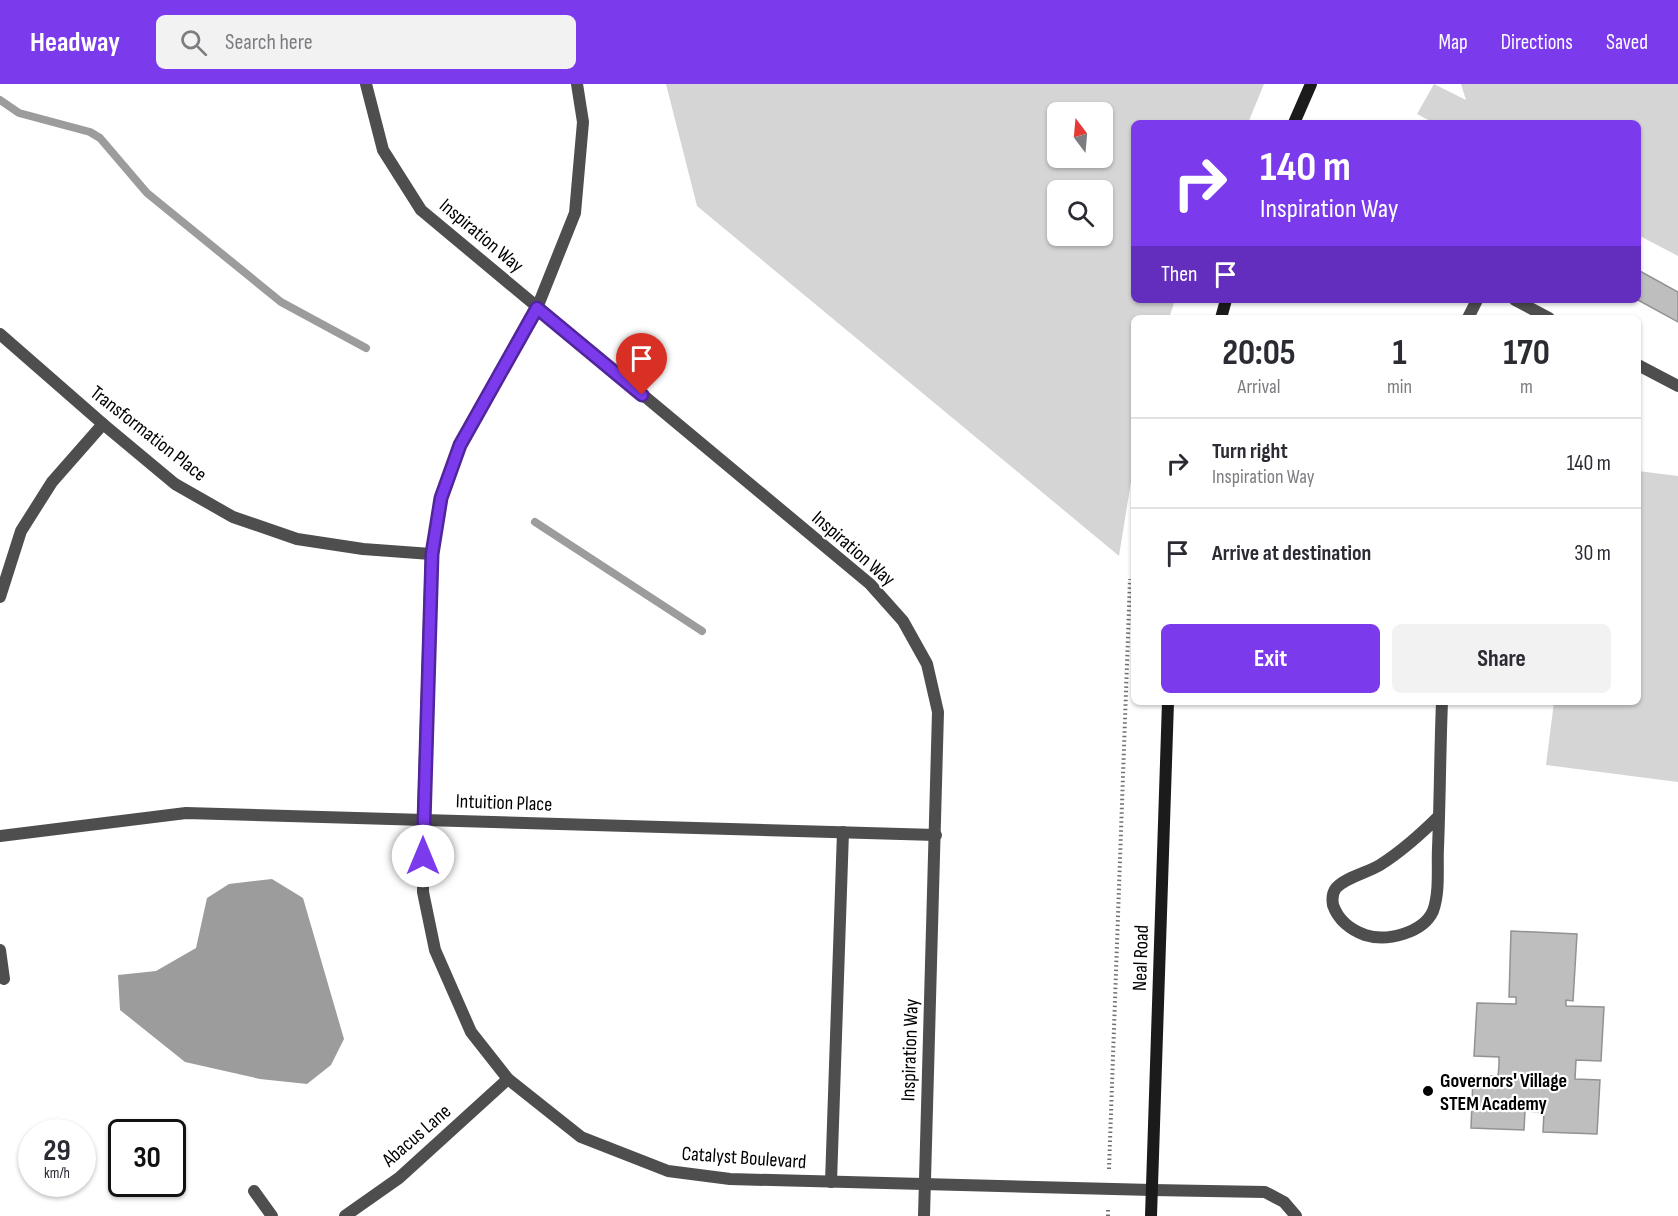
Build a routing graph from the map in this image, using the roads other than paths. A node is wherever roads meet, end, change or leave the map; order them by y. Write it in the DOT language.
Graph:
graph roads {
  1 [pos="366,84"];
  2 [pos="577,84"];
  3 [pos="1311,84"];
  4 [pos="1295,120"];
  5 [pos="1521,303"];
  6 [pos="537,308"];
  7 [pos="1543,315"];
  8 [pos="0,334"];
  9 [pos="1641,367"];
  10 [pos="1678,386"];
  11 [pos="103,424"];
  12 [pos="432,554"];
  13 [pos="0,597"];
  14 [pos="1168,705"];
  15 [pos="1442,705"];
  16 [pos="1439,816"];
  17 [pos="423,819"];
  18 [pos="843,832"];
  19 [pos="936,835"];
  20 [pos="0,836"];
  21 [pos="0,950"];
  22 [pos="4,979"];
  23 [pos="508,1079"];
  24 [pos="831,1182"];
  25 [pos="925,1184"];
  26 [pos="1152,1190"];
  27 [pos="254,1191"];
  28 [pos="272,1216"];
  29 [pos="345,1216"];
  30 [pos="924,1216"];
  31 [pos="1151,1216"];
  32 [pos="1296,1216"];
  1 -- 6 [label="street, Inspiration Way"];
  2 -- 6 [label="street, Catalyst Boulevard"];
  3 -- 4 [label="street"];
  5 -- 7 [label="street"];
  6 -- 12 [label="street, Catalyst Boulevard"];
  6 -- 19 [label="street, Inspiration Way"];
  8 -- 11 [label="street, Transformation Place"];
  9 -- 10 [label="street"];
  11 -- 12 [label="street, Transformation Place"];
  11 -- 13 [label="street"];
  12 -- 17 [label="street, Catalyst Boulevard"];
  14 -- 26 [label="street, Neal Road"];
  15 -- 16 [label="street"];
  16 -- 16 [label="street"];
  17 -- 18 [label="street, Intuition Place"];
  17 -- 20 [label="street, Intuition Place"];
  17 -- 23 [label="street, Catalyst Boulevard"];
  18 -- 19 [label="street, Intuition Place"];
  18 -- 24 [label="street"];
  19 -- 25 [label="street, Inspiration Way"];
  21 -- 22 [label="street"];
  23 -- 24 [label="street, Catalyst Boulevard"];
  23 -- 29 [label="street, Abacus Lane"];
  24 -- 25 [label="street, Catalyst Boulevard"];
  25 -- 26 [label="street, Catalyst Boulevard"];
  25 -- 30 [label="street, Inspiration Way"];
  26 -- 31 [label="street, Neal Road"];
  26 -- 32 [label="street, Catalyst Boulevard"];
  27 -- 28 [label="street"];
}
